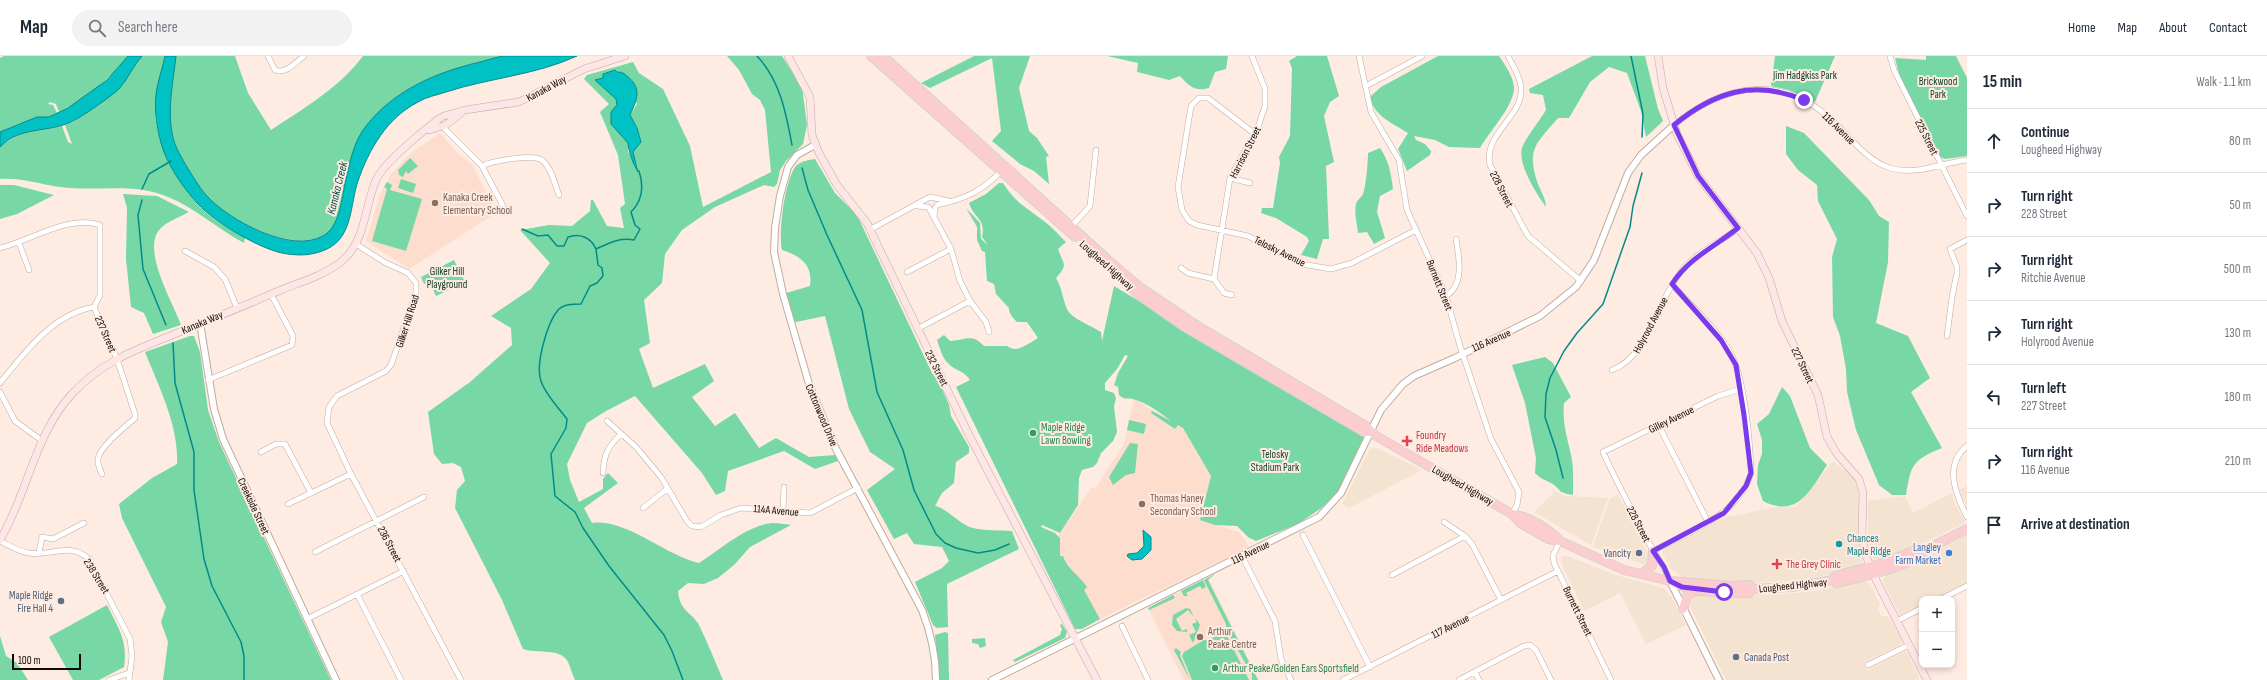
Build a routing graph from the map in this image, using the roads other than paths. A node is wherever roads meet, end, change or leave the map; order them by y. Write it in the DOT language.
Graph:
graph roads {
  1 [pos="268,56"];
  2 [pos="304,56"];
  3 [pos="624,56"];
  4 [pos="788,56"];
  5 [pos="871,56"];
  6 [pos="883,56"];
  7 [pos="1252,56"];
  8 [pos="1359,56"];
  9 [pos="1422,56"];
  10 [pos="1508,56"];
  11 [pos="1658,56"];
  12 [pos="1890,56"];
  13 [pos="1366,86"];
  14 [pos="444,121"];
  15 [pos="1674,125"];
  16 [pos="1254,134"];
  17 [pos="815,145"];
  18 [pos="1096,150"];
  19 [pos="1967,160"];
  20 [pos="1941,165"];
  21 [pos="482,166"];
  22 [pos="1004,169"];
  23 [pos="1230,178"];
  24 [pos="1250,183"];
  25 [pos="559,195"];
  26 [pos="927,200"];
  27 [pos="933,205"];
  28 [pos="503,206"];
  29 [pos="917,206"];
  30 [pos="1967,216"];
  31 [pos="1070,228"];
  32 [pos="1738,228"];
  33 [pos="871,229"];
  34 [pos="1221,229"];
  35 [pos="1416,230"];
  36 [pos="1456,239"];
  37 [pos="1967,240"];
  38 [pos="19,243"];
  39 [pos="356,244"];
  40 [pos="0,248"];
  41 [pos="951,249"];
  42 [pos="185,251"];
  43 [pos="1181,268"];
  44 [pos="29,270"];
  45 [pos="907,272"];
  46 [pos="1214,279"];
  47 [pos="1582,281"];
  48 [pos="1672,284"];
  49 [pos="271,294"];
  50 [pos="1232,295"];
  51 [pos="1446,296"];
  52 [pos="970,301"];
  53 [pos="94,307"];
  54 [pos="237,308"];
  55 [pos="200,323"];
  56 [pos="917,329"];
  57 [pos="989,332"];
  58 [pos="1947,336"];
  59 [pos="1463,353"];
  60 [pos="117,359"];
  61 [pos="1612,370"];
  62 [pos="208,380"];
  63 [pos="0,383"];
  64 [pos="1741,389"];
  65 [pos="0,392"];
  66 [pos="329,407"];
  67 [pos="607,420"];
  68 [pos="1659,426"];
  69 [pos="1371,432"];
  70 [pos="621,434"];
  71 [pos="42,440"];
  72 [pos="1967,446"];
  73 [pos="261,452"];
  74 [pos="1603,452"];
  75 [pos="603,473"];
  76 [pos="102,474"];
  77 [pos="351,474"];
  78 [pos="784,487"];
  79 [pos="858,488"];
  80 [pos="667,489"];
  81 [pos="311,493"];
  82 [pos="424,497"];
  83 [pos="288,504"];
  84 [pos="643,508"];
  85 [pos="783,510"];
  86 [pos="1512,514"];
  87 [pos="1967,517"];
  88 [pos="377,520"];
  89 [pos="1444,522"];
  90 [pos="1708,522"];
  91 [pos="84,523"];
  92 [pos="1967,529"];
  93 [pos="1303,535"];
  94 [pos="1465,536"];
  95 [pos="0,540"];
  96 [pos="1560,542"];
  97 [pos="1653,551"];
  98 [pos="315,552"];
  99 [pos="39,553"];
  100 [pos="1242,556"];
  101 [pos="1872,570"];
  102 [pos="404,571"];
  103 [pos="1558,571"];
  104 [pos="1641,574"];
  105 [pos="1392,575"];
  106 [pos="1670,581"];
  107 [pos="1967,586"];
  108 [pos="1752,589"];
  109 [pos="1695,590"];
  110 [pos="356,594"];
  111 [pos="1947,596"];
  112 [pos="1501,600"];
  113 [pos="1683,609"];
  114 [pos="1919,610"];
  115 [pos="307,619"];
  116 [pos="1897,621"];
  117 [pos="1122,626"];
  118 [pos="1076,639"];
  119 [pos="1909,645"];
  120 [pos="1868,665"];
  121 [pos="1370,667"];
  122 [pos="1475,672"];
  123 [pos="129,673"];
  124 [pos="109,680"];
  125 [pos="129,680"];
  126 [pos="336,680"];
  127 [pos="401,680"];
  128 [pos="461,680"];
  129 [pos="936,680"];
  130 [pos="992,680"];
  131 [pos="1097,680"];
  132 [pos="1148,680"];
  133 [pos="1291,680"];
  134 [pos="1343,680"];
  135 [pos="1459,680"];
  136 [pos="1479,680"];
  137 [pos="1551,680"];
  138 [pos="1612,680"];
  139 [pos="1719,680"];
  140 [pos="1927,680"];
  1 -- 2 [label="street"];
  3 -- 14 [label="main road, Kanaka Way"];
  4 -- 17 [label="main road, 232 Street"];
  5 -- 22 [label="main road, Lougheed Highway"];
  6 -- 22 [label="main road, Lougheed Highway"];
  7 -- 16 [label="street, Harrison Street"];
  8 -- 13 [label="street, Burnett Street"];
  9 -- 13 [label="street"];
  10 -- 47 [label="street, 228 Street"];
  11 -- 15 [label="main road, 227 Street"];
  12 -- 20 [label="street, 225 Street"];
  13 -- 35 [label="street, Burnett Street"];
  14 -- 21 [label="street"];
  14 -- 39 [label="main road, Kanaka Way"];
  15 -- 20 [label="street, 116 Avenue"];
  15 -- 32 [label="main road, 227 Street"];
  15 -- 47 [label="street, 116 Avenue"];
  16 -- 23 [label="street, Harrison Street"];
  16 -- 34 [label="street, Telosky Avenue"];
  17 -- 33 [label="main road, 232 Street"];
  17 -- 79 [label="street, Cottonwood Drive"];
  18 -- 31 [label="street"];
  19 -- 20 [label="street, 116 Avenue"];
  20 -- 30 [label="street, 225 Street"];
  21 -- 25 [label="street"];
  21 -- 28 [label="street"];
  22 -- 27 [label="street"];
  22 -- 31 [label="main road, Lougheed Highway"];
  23 -- 24 [label="street"];
  23 -- 34 [label="street, Harrison Street"];
  26 -- 27 [label="street"];
  26 -- 27 [label="street"];
  26 -- 29 [label="street"];
  27 -- 29 [label="street"];
  27 -- 41 [label="street"];
  29 -- 33 [label="street"];
  31 -- 69 [label="main road, Lougheed Highway"];
  32 -- 48 [label="street, Holyrood Avenue"];
  32 -- 101 [label="main road, 227 Street"];
  33 -- 56 [label="main road, 232 Street"];
  34 -- 35 [label="street, Telosky Avenue"];
  34 -- 46 [label="street, Harrison Street"];
  35 -- 51 [label="street, Burnett Street"];
  36 -- 51 [label="street"];
  37 -- 58 [label="street"];
  38 -- 40 [label="street"];
  38 -- 44 [label="street"];
  38 -- 53 [label="street, 237 Street"];
  39 -- 49 [label="main road, Kanaka Way"];
  39 -- 66 [label="street, Gilker Hill Road"];
  41 -- 45 [label="street"];
  41 -- 52 [label="street"];
  42 -- 54 [label="street"];
  43 -- 46 [label="street"];
  46 -- 50 [label="street"];
  47 -- 59 [label="street, 116 Avenue"];
  48 -- 61 [label="street, Holyrood Avenue"];
  48 -- 64 [label="street"];
  49 -- 54 [label="main road, Kanaka Way"];
  49 -- 62 [label="street"];
  51 -- 59 [label="street, Burnett Street"];
  52 -- 56 [label="street"];
  52 -- 57 [label="street"];
  53 -- 60 [label="street, 237 Street"];
  53 -- 63 [label="street"];
  54 -- 55 [label="main road, Kanaka Way"];
  55 -- 60 [label="main road, Kanaka Way"];
  55 -- 62 [label="street, Creekside Street"];
  56 -- 118 [label="main road, 232 Street"];
  59 -- 69 [label="street, 116 Avenue"];
  59 -- 86 [label="street, Burnett Street"];
  60 -- 71 [label="main road, Kanaka Way"];
  60 -- 76 [label="street, 237 Street"];
  62 -- 115 [label="street, Creekside Street"];
  64 -- 68 [label="street, Gilley Avenue"];
  64 -- 90 [label="street"];
  65 -- 71 [label="street"];
  66 -- 77 [label="street, 236 Street"];
  67 -- 70 [label="street"];
  68 -- 74 [label="street, Gilley Avenue"];
  68 -- 90 [label="street"];
  69 -- 86 [label="main road, Lougheed Highway"];
  69 -- 100 [label="street, 116 Avenue"];
  70 -- 75 [label="street"];
  70 -- 80 [label="street"];
  71 -- 95 [label="main road, Kanaka Way"];
  72 -- 87 [label="street"];
  73 -- 81 [label="street"];
  74 -- 97 [label="street, 228 Street"];
  77 -- 81 [label="street"];
  77 -- 88 [label="street, 236 Street"];
  78 -- 85 [label="street"];
  79 -- 85 [label="street, 114A Avenue"];
  79 -- 129 [label="street, Cottonwood Drive"];
  80 -- 84 [label="street"];
  80 -- 85 [label="street, 114A Avenue"];
  81 -- 83 [label="street"];
  82 -- 88 [label="street"];
  86 -- 96 [label="main road, Lougheed Highway"];
  88 -- 98 [label="street"];
  88 -- 102 [label="street, 236 Street"];
  89 -- 94 [label="street"];
  90 -- 97 [label="street"];
  91 -- 99 [label="street"];
  92 -- 101 [label="main road, Lougheed Highway"];
  93 -- 121 [label="street"];
  94 -- 105 [label="street"];
  94 -- 112 [label="street"];
  95 -- 99 [label="street, 238 Street"];
  96 -- 103 [label="street, Burnett Street"];
  96 -- 104 [label="main road, Lougheed Highway"];
  97 -- 104 [label="main road"];
  97 -- 106 [label="street, 228 Street"];
  99 -- 123 [label="street, 238 Street"];
  100 -- 118 [label="street, 116 Avenue"];
  100 -- 133 [label="street"];
  101 -- 108 [label="main road, Lougheed Highway"];
  101 -- 116 [label="main road, 227 Street"];
  102 -- 110 [label="street"];
  102 -- 128 [label="street, 236 Street"];
  103 -- 112 [label="street, 117 Avenue"];
  103 -- 138 [label="street, Burnett Street"];
  104 -- 106 [label="main road, Lougheed Highway"];
  106 -- 108 [label="main road, Lougheed Highway"];
  106 -- 109 [label="main road, Lougheed Highway"];
  106 -- 113 [label="street, 228 Street"];
  107 -- 111 [label="street"];
  108 -- 109 [label="main road, Lougheed Highway"];
  109 -- 113 [label="main road"];
  110 -- 115 [label="street"];
  110 -- 127 [label="street"];
  112 -- 121 [label="street, 117 Avenue"];
  113 -- 139 [label="street, 228 Street"];
  114 -- 116 [label="street"];
  115 -- 126 [label="street, Creekside Street"];
  116 -- 119 [label="main road, 227 Street"];
  117 -- 132 [label="street"];
  118 -- 130 [label="street, 116 Avenue"];
  118 -- 131 [label="main road, 232 Street"];
  119 -- 120 [label="street"];
  119 -- 140 [label="main road, 227 Street"];
  121 -- 134 [label="street, 117 Avenue"];
  122 -- 135 [label="street"];
  122 -- 136 [label="street"];
  122 -- 137 [label="street"];
  123 -- 124 [label="street"];
  123 -- 125 [label="street, 238 Street"];
}
